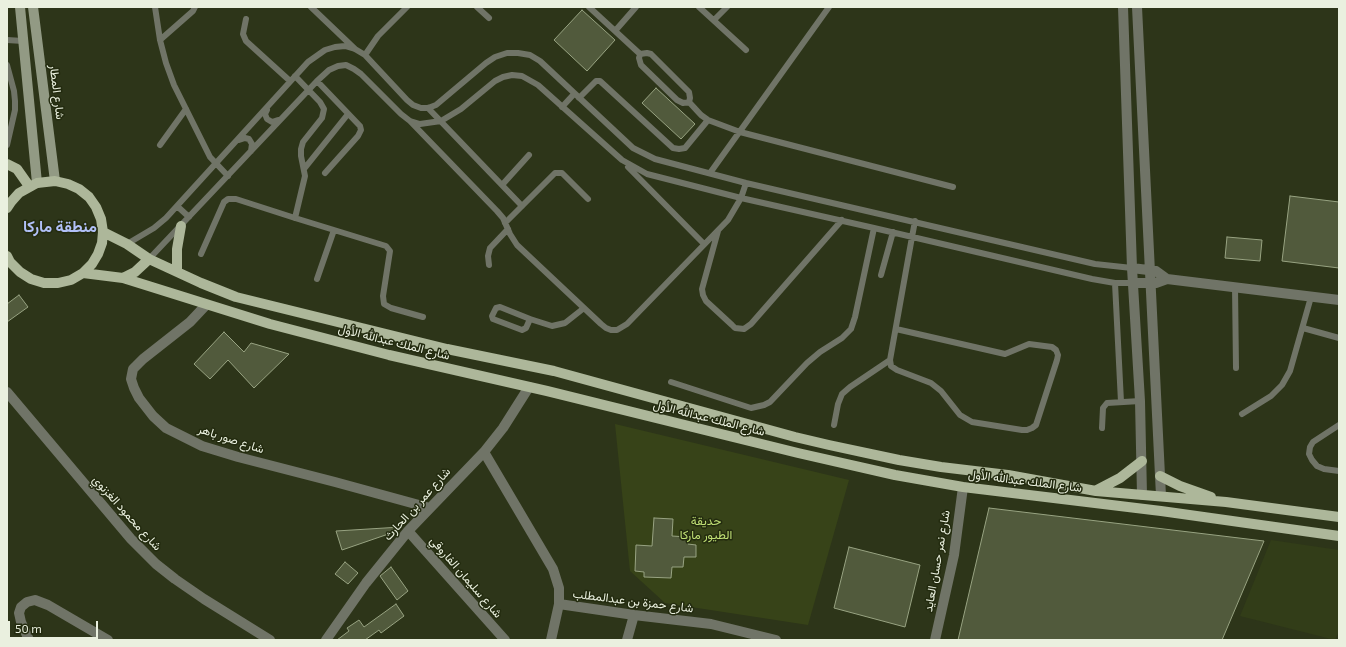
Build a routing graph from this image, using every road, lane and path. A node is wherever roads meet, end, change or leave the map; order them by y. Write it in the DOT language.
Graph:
graph roads {
  1 [pos="20,7"];
  2 [pos="33,7"];
  3 [pos="155,7"];
  4 [pos="195,7"];
  5 [pos="311,7"];
  6 [pos="407,7"];
  7 [pos="477,7"];
  8 [pos="589,7"];
  9 [pos="636,7"];
  10 [pos="699,7"];
  11 [pos="727,7"];
  12 [pos="829,7"];
  13 [pos="1122,7"];
  14 [pos="1137,7"];
  15 [pos="489,18"];
  16 [pos="246,19"];
  17 [pos="714,20"];
  18 [pos="615,31"];
  19 [pos="7,40"];
  20 [pos="160,40"];
  21 [pos="23,41"];
  22 [pos="355,49"];
  23 [pos="746,50"];
  24 [pos="640,54"];
  25 [pos="365,55"];
  26 [pos="7,65"];
  27 [pos="295,76"];
  28 [pos="317,80"];
  29 [pos="290,81"];
  30 [pos="308,89"];
  31 [pos="577,96"];
  32 [pos="689,102"];
  33 [pos="268,106"];
  34 [pos="562,107"];
  35 [pos="186,108"];
  36 [pos="428,108"];
  37 [pos="348,114"];
  38 [pos="280,119"];
  39 [pos="708,120"];
  40 [pos="410,121"];
  41 [pos="441,121"];
  42 [pos="740,132"];
  43 [pos="238,141"];
  44 [pos="7,145"];
  45 [pos="160,145"];
  46 [pos="251,151"];
  47 [pos="529,155"];
  48 [pos="622,160"];
  49 [pos="7,164"];
  50 [pos="216,164"];
  51 [pos="304,169"];
  52 [pos="325,173"];
  53 [pos="710,173"];
  54 [pos="228,176"];
  55 [pos="55,181"];
  56 [pos="746,182"];
  57 [pos="33,185"];
  58 [pos="502,185"];
  59 [pos="954,187"];
  60 [pos="588,198"];
  61 [pos="741,198"];
  62 [pos="177,206"];
  63 [pos="522,206"];
  64 [pos="7,208"];
  65 [pos="189,217"];
  66 [pos="295,218"];
  67 [pos="842,220"];
  68 [pos="915,221"];
  69 [pos="181,226"];
  70 [pos="506,226"];
  71 [pos="874,228"];
  72 [pos="719,229"];
  73 [pos="334,230"];
  74 [pos="103,232"];
  75 [pos="893,232"];
  76 [pos="912,237"];
  77 [pos="126,244"];
  78 [pos="704,244"];
  79 [pos="201,254"];
  80 [pos="7,256"];
  81 [pos="149,259"];
  82 [pos="489,264"];
  83 [pos="1132,268"];
  84 [pos="1149,270"];
  85 [pos="83,272"];
  86 [pos="177,272"];
  87 [pos="882,275"];
  88 [pos="123,278"];
  89 [pos="317,279"];
  90 [pos="1167,279"];
  91 [pos="1133,282"];
  92 [pos="1115,283"];
  93 [pos="1150,283"];
  94 [pos="1235,287"];
  95 [pos="1311,297"];
  96 [pos="1339,300"];
  97 [pos="206,305"];
  98 [pos="584,308"];
  99 [pos="423,317"];
  100 [pos="530,319"];
  101 [pos="1303,328"];
  102 [pos="896,329"];
  103 [pos="1339,338"];
  104 [pos="890,360"];
  105 [pos="1236,368"];
  106 [pos="671,382"];
  107 [pos="529,387"];
  108 [pos="7,392"];
  109 [pos="1156,400"];
  110 [pos="1140,401"];
  111 [pos="1121,402"];
  112 [pos="1242,414"];
  113 [pos="834,425"];
  114 [pos="1339,425"];
  115 [pos="1102,428"];
  116 [pos="484,452"];
  117 [pos="1142,461"];
  118 [pos="1339,471"];
  119 [pos="1160,476"];
  120 [pos="963,487"];
  121 [pos="1096,491"];
  122 [pos="1142,495"];
  123 [pos="1161,496"];
  124 [pos="1226,502"];
  125 [pos="430,508"];
  126 [pos="1142,509"];
  127 [pos="1161,512"];
  128 [pos="1339,517"];
  129 [pos="408,531"];
  130 [pos="1339,536"];
  131 [pos="559,604"];
  132 [pos="634,615"];
  133 [pos="29,640"];
  134 [pos="108,640"];
  135 [pos="270,640"];
  136 [pos="326,640"];
  137 [pos="504,640"];
  138 [pos="551,640"];
  139 [pos="627,640"];
  140 [pos="776,640"];
  141 [pos="936,640"];
  1 -- 21 [label="street"];
  2 -- 55 [label="street, شارع المطار"];
  3 -- 20 [label="lane"];
  4 -- 20 [label="lane"];
  5 -- 22 [label="lane"];
  6 -- 25 [label="lane"];
  7 -- 15 [label="lane"];
  8 -- 18 [label="lane"];
  9 -- 18 [label="lane"];
  10 -- 17 [label="lane"];
  11 -- 17 [label="lane"];
  12 -- 42 [label="lane"];
  13 -- 83 [label="street"];
  14 -- 84 [label="street"];
  16 -- 29 [label="lane"];
  17 -- 23 [label="lane"];
  18 -- 24 [label="lane"];
  19 -- 21 [label="lane"];
  20 -- 35 [label="lane"];
  21 -- 57 [label="street"];
  22 -- 25 [label="lane"];
  22 -- 27 [label="lane"];
  24 -- 32 [label="lane"];
  24 -- 32 [label="lane"];
  25 -- 36 [label="lane"];
  26 -- 44 [label="lane"];
  27 -- 29 [label="lane"];
  27 -- 30 [label="lane"];
  28 -- 30 [label="lane"];
  28 -- 37 [label="lane"];
  28 -- 40 [label="lane"];
  29 -- 33 [label="lane"];
  30 -- 38 [label="lane"];
  30 -- 51 [label="lane"];
  31 -- 34 [label="lane"];
  31 -- 36 [label="lane"];
  31 -- 39 [label="lane"];
  31 -- 53 [label="lane"];
  32 -- 39 [label="lane"];
  33 -- 38 [label="lane"];
  33 -- 43 [label="lane"];
  34 -- 41 [label="lane"];
  34 -- 48 [label="lane"];
  35 -- 45 [label="lane"];
  35 -- 50 [label="lane"];
  36 -- 41 [label="lane"];
  37 -- 51 [label="lane"];
  37 -- 52 [label="lane"];
  38 -- 46 [label="lane"];
  39 -- 42 [label="lane"];
  40 -- 41 [label="lane"];
  40 -- 70 [label="lane"];
  41 -- 58 [label="lane"];
  42 -- 53 [label="lane"];
  42 -- 59 [label="lane"];
  43 -- 46 [label="lane"];
  43 -- 50 [label="lane"];
  46 -- 54 [label="lane"];
  47 -- 58 [label="lane"];
  48 -- 61 [label="lane"];
  48 -- 78 [label="lane"];
  49 -- 57 [label="main road"];
  50 -- 54 [label="lane"];
  50 -- 62 [label="lane"];
  51 -- 66 [label="lane"];
  53 -- 56 [label="lane"];
  54 -- 65 [label="lane"];
  55 -- 57 [label="main road"];
  55 -- 74 [label="main road"];
  56 -- 61 [label="lane"];
  56 -- 68 [label="lane"];
  57 -- 64 [label="main road"];
  58 -- 63 [label="lane"];
  60 -- 63 [label="lane"];
  61 -- 67 [label="lane"];
  61 -- 72 [label="lane"];
  62 -- 65 [label="lane"];
  62 -- 77 [label="lane"];
  63 -- 70 [label="lane"];
  65 -- 69 [label="lane"];
  66 -- 73 [label="lane"];
  66 -- 79 [label="lane"];
  67 -- 71 [label="lane"];
  67 -- 72 [label="lane"];
  68 -- 76 [label="lane"];
  68 -- 83 [label="lane"];
  69 -- 81 [label="lane"];
  69 -- 86 [label="main road"];
  70 -- 82 [label="lane"];
  70 -- 98 [label="lane"];
  71 -- 75 [label="lane"];
  71 -- 106 [label="lane"];
  72 -- 78 [label="lane"];
  73 -- 89 [label="lane"];
  73 -- 99 [label="lane"];
  74 -- 77 [label="main road, شارع الملك عبدالله الأول"];
  74 -- 85 [label="main road"];
  75 -- 76 [label="lane"];
  75 -- 87 [label="lane"];
  76 -- 92 [label="lane"];
  76 -- 102 [label="lane"];
  77 -- 81 [label="main road, شارع الملك عبدالله الأول"];
  78 -- 98 [label="lane"];
  80 -- 85 [label="main road"];
  81 -- 86 [label="main road, شارع الملك عبدالله الأول"];
  81 -- 88 [label="main road"];
  83 -- 84 [label="street"];
  83 -- 91 [label="street"];
  84 -- 90 [label="street"];
  84 -- 93 [label="street"];
  85 -- 88 [label="main road, شارع الملك عبدالله الأول"];
  86 -- 121 [label="main road, شارع الملك عبدالله الأول"];
  88 -- 97 [label="main road, شارع الملك عبدالله الأول"];
  90 -- 93 [label="street"];
  90 -- 94 [label="street"];
  91 -- 92 [label="lane"];
  91 -- 93 [label="street"];
  91 -- 110 [label="street"];
  92 -- 111 [label="lane"];
  93 -- 109 [label="street"];
  94 -- 95 [label="street"];
  94 -- 105 [label="lane"];
  95 -- 96 [label="street"];
  95 -- 101 [label="lane"];
  97 -- 107 [label="main road, شارع الملك عبدالله الأول"];
  97 -- 125 [label="street, شارع صور باهر"];
  98 -- 100 [label="lane"];
  100 -- 100 [label="lane"];
  101 -- 103 [label="lane"];
  101 -- 112 [label="lane"];
  102 -- 104 [label="lane"];
  102 -- 104 [label="lane"];
  104 -- 113 [label="lane"];
  107 -- 116 [label="street, شارع عمر بن الحارث"];
  107 -- 120 [label="main road, شارع الملك عبدالله الأول"];
  108 -- 135 [label="street, شارع محمود الغزنوي"];
  109 -- 110 [label="street"];
  109 -- 119 [label="street"];
  110 -- 111 [label="lane"];
  110 -- 117 [label="street"];
  111 -- 115 [label="lane"];
  114 -- 118 [label="lane"];
  116 -- 125 [label="street, شارع عمر بن الحارث"];
  116 -- 131 [label="street, شارع حمزة بن عبدالمطلب"];
  117 -- 121 [label="main road"];
  117 -- 122 [label="street"];
  119 -- 123 [label="street"];
  119 -- 124 [label="main road"];
  120 -- 126 [label="main road, شارع الملك عبدالله الأول"];
  120 -- 141 [label="street, شارع نمر حسان العايد"];
  121 -- 122 [label="main road, شارع الملك عبدالله الأول"];
  122 -- 123 [label="main road, شارع الملك عبدالله الأول"];
  122 -- 126 [label="main road"];
  123 -- 124 [label="main road, شارع الملك عبدالله الأول"];
  123 -- 127 [label="main road"];
  124 -- 128 [label="main road, شارع الملك عبدالله الأول"];
  125 -- 129 [label="street, شارع عمر بن الحارث"];
  126 -- 127 [label="main road, شارع الملك عبدالله الأول"];
  127 -- 130 [label="main road, شارع الملك عبدالله الأول"];
  129 -- 136 [label="street, شارع عمر بن الحارث"];
  129 -- 137 [label="street, شارع سليمان الفاروقي"];
  131 -- 132 [label="street, شارع حمزة بن عبدالمطلب"];
  131 -- 138 [label="street"];
  132 -- 139 [label="street"];
  132 -- 140 [label="street, شارع حمزة بن عبدالمطلب"];
  133 -- 134 [label="street"];
}
